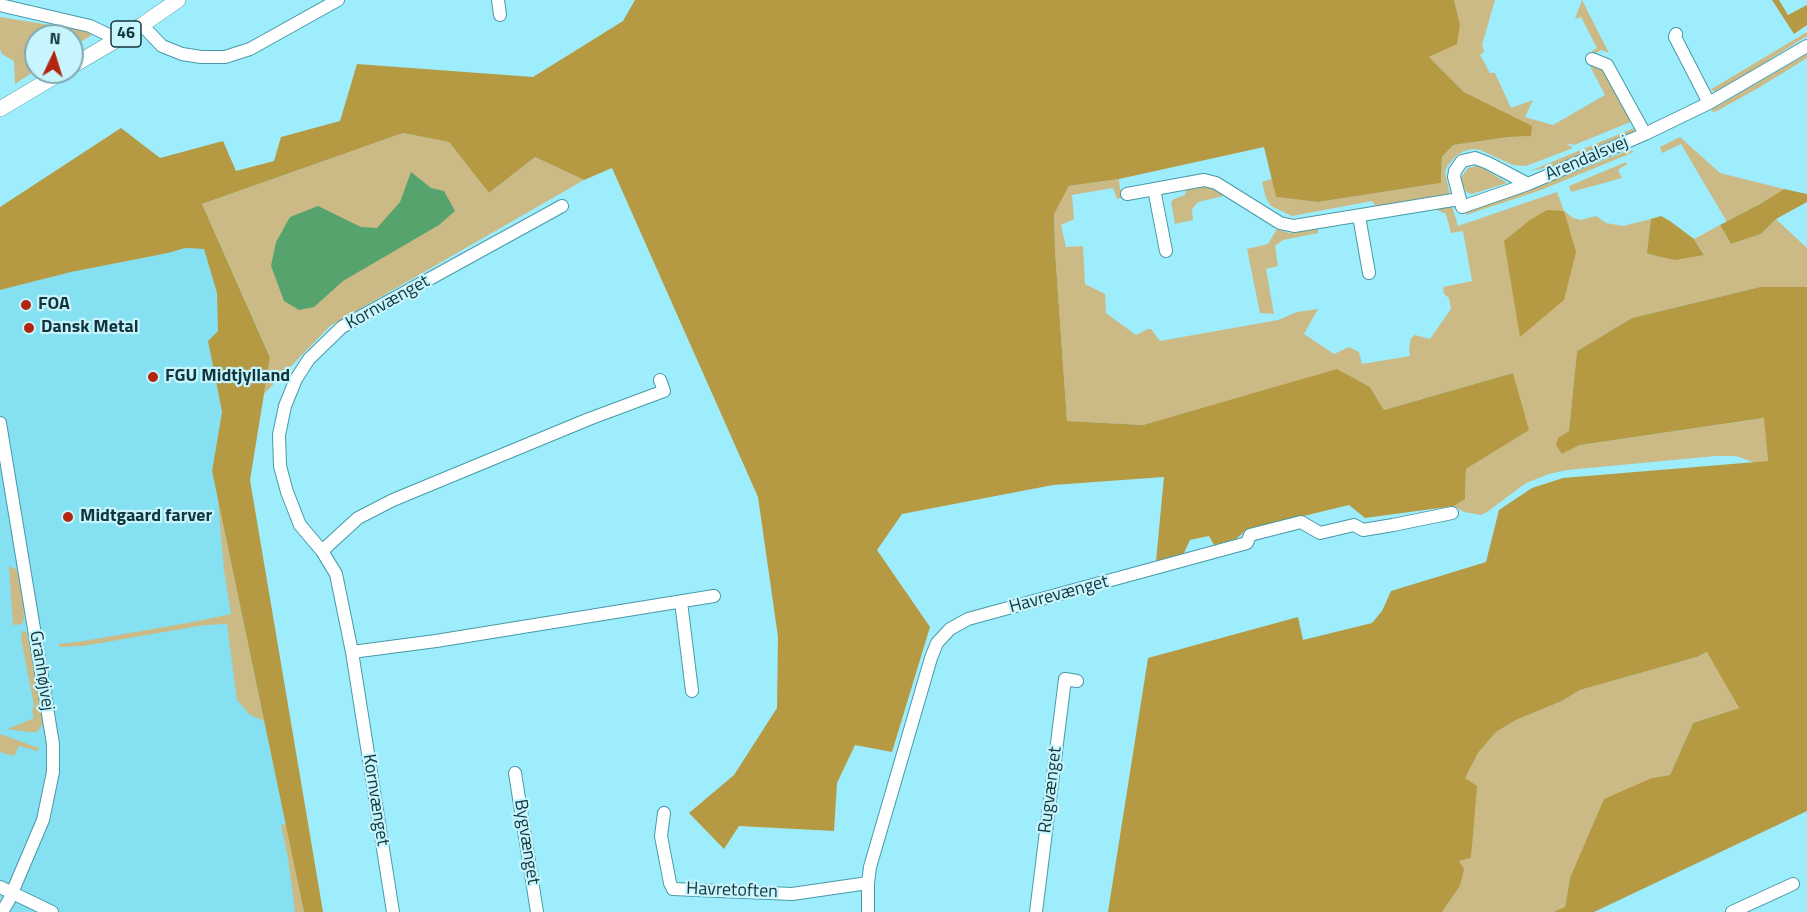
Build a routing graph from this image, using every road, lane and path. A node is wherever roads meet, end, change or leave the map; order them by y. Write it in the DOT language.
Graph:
graph roads {
  1 [pos="178,0"];
  2 [pos="338,0"];
  3 [pos="498,0"];
  4 [pos="0,5"];
  5 [pos="500,15"];
  6 [pos="142,25"];
  7 [pos="1676,34"];
  8 [pos="117,39"];
  9 [pos="1807,46"];
  10 [pos="84,59"];
  11 [pos="1592,59"];
  12 [pos="42,84"];
  13 [pos="1709,103"];
  14 [pos="0,109"];
  15 [pos="1645,134"];
  16 [pos="1528,184"];
  17 [pos="1154,189"];
  18 [pos="1127,194"];
  19 [pos="1459,199"];
  20 [pos="562,206"];
  21 [pos="1359,216"];
  22 [pos="1166,251"];
  23 [pos="1369,273"];
  24 [pos="660,380"];
  25 [pos="0,423"];
  26 [pos="1452,513"];
  27 [pos="322,551"];
  28 [pos="714,596"];
  29 [pos="681,602"];
  30 [pos="352,652"];
  31 [pos="1077,681"];
  32 [pos="692,691"];
  33 [pos="515,773"];
  34 [pos="664,813"];
  35 [pos="868,883"];
  36 [pos="1793,884"];
  37 [pos="0,886"];
  38 [pos="12,892"];
  39 [pos="2,912"];
  40 [pos="52,912"];
  41 [pos="393,912"];
  42 [pos="537,912"];
  43 [pos="868,912"];
  44 [pos="1036,912"];
  45 [pos="1732,912"];
  1 -- 6 [label="main road, 46"];
  2 -- 6 [label="street"];
  3 -- 5 [label="street"];
  4 -- 8 [label="street"];
  6 -- 8 [label="main road, 46"];
  7 -- 13 [label="street"];
  8 -- 10 [label="main road, 46"];
  9 -- 13 [label="street, Arendalsvej"];
  11 -- 15 [label="street, Arendalsvej"];
  12 -- 14 [label="main road"];
  13 -- 15 [label="street, Arendalsvej"];
  15 -- 16 [label="street, Arendalsvej"];
  16 -- 19 [label="street, Arendalsvej"];
  16 -- 19 [label="street, Arendalsvej"];
  17 -- 18 [label="street, Arendalsvej"];
  17 -- 21 [label="street, Arendalsvej"];
  17 -- 22 [label="street"];
  19 -- 21 [label="street, Arendalsvej"];
  20 -- 27 [label="street, Kornvænget"];
  21 -- 23 [label="street"];
  24 -- 27 [label="street"];
  25 -- 38 [label="street, Granhøjvej"];
  26 -- 35 [label="street, Havrevænget"];
  27 -- 30 [label="street, Kornvænget"];
  28 -- 29 [label="street"];
  29 -- 30 [label="street"];
  29 -- 32 [label="street"];
  30 -- 41 [label="street, Kornvænget"];
  31 -- 44 [label="street, Rugvænget"];
  33 -- 42 [label="street, Bygvænget"];
  34 -- 35 [label="street, Havretoften"];
  35 -- 43 [label="street, Havrevænget"];
  36 -- 45 [label="street"];
  37 -- 38 [label="street"];
  38 -- 39 [label="street, Granhøjvej"];
  38 -- 40 [label="street"];
}
